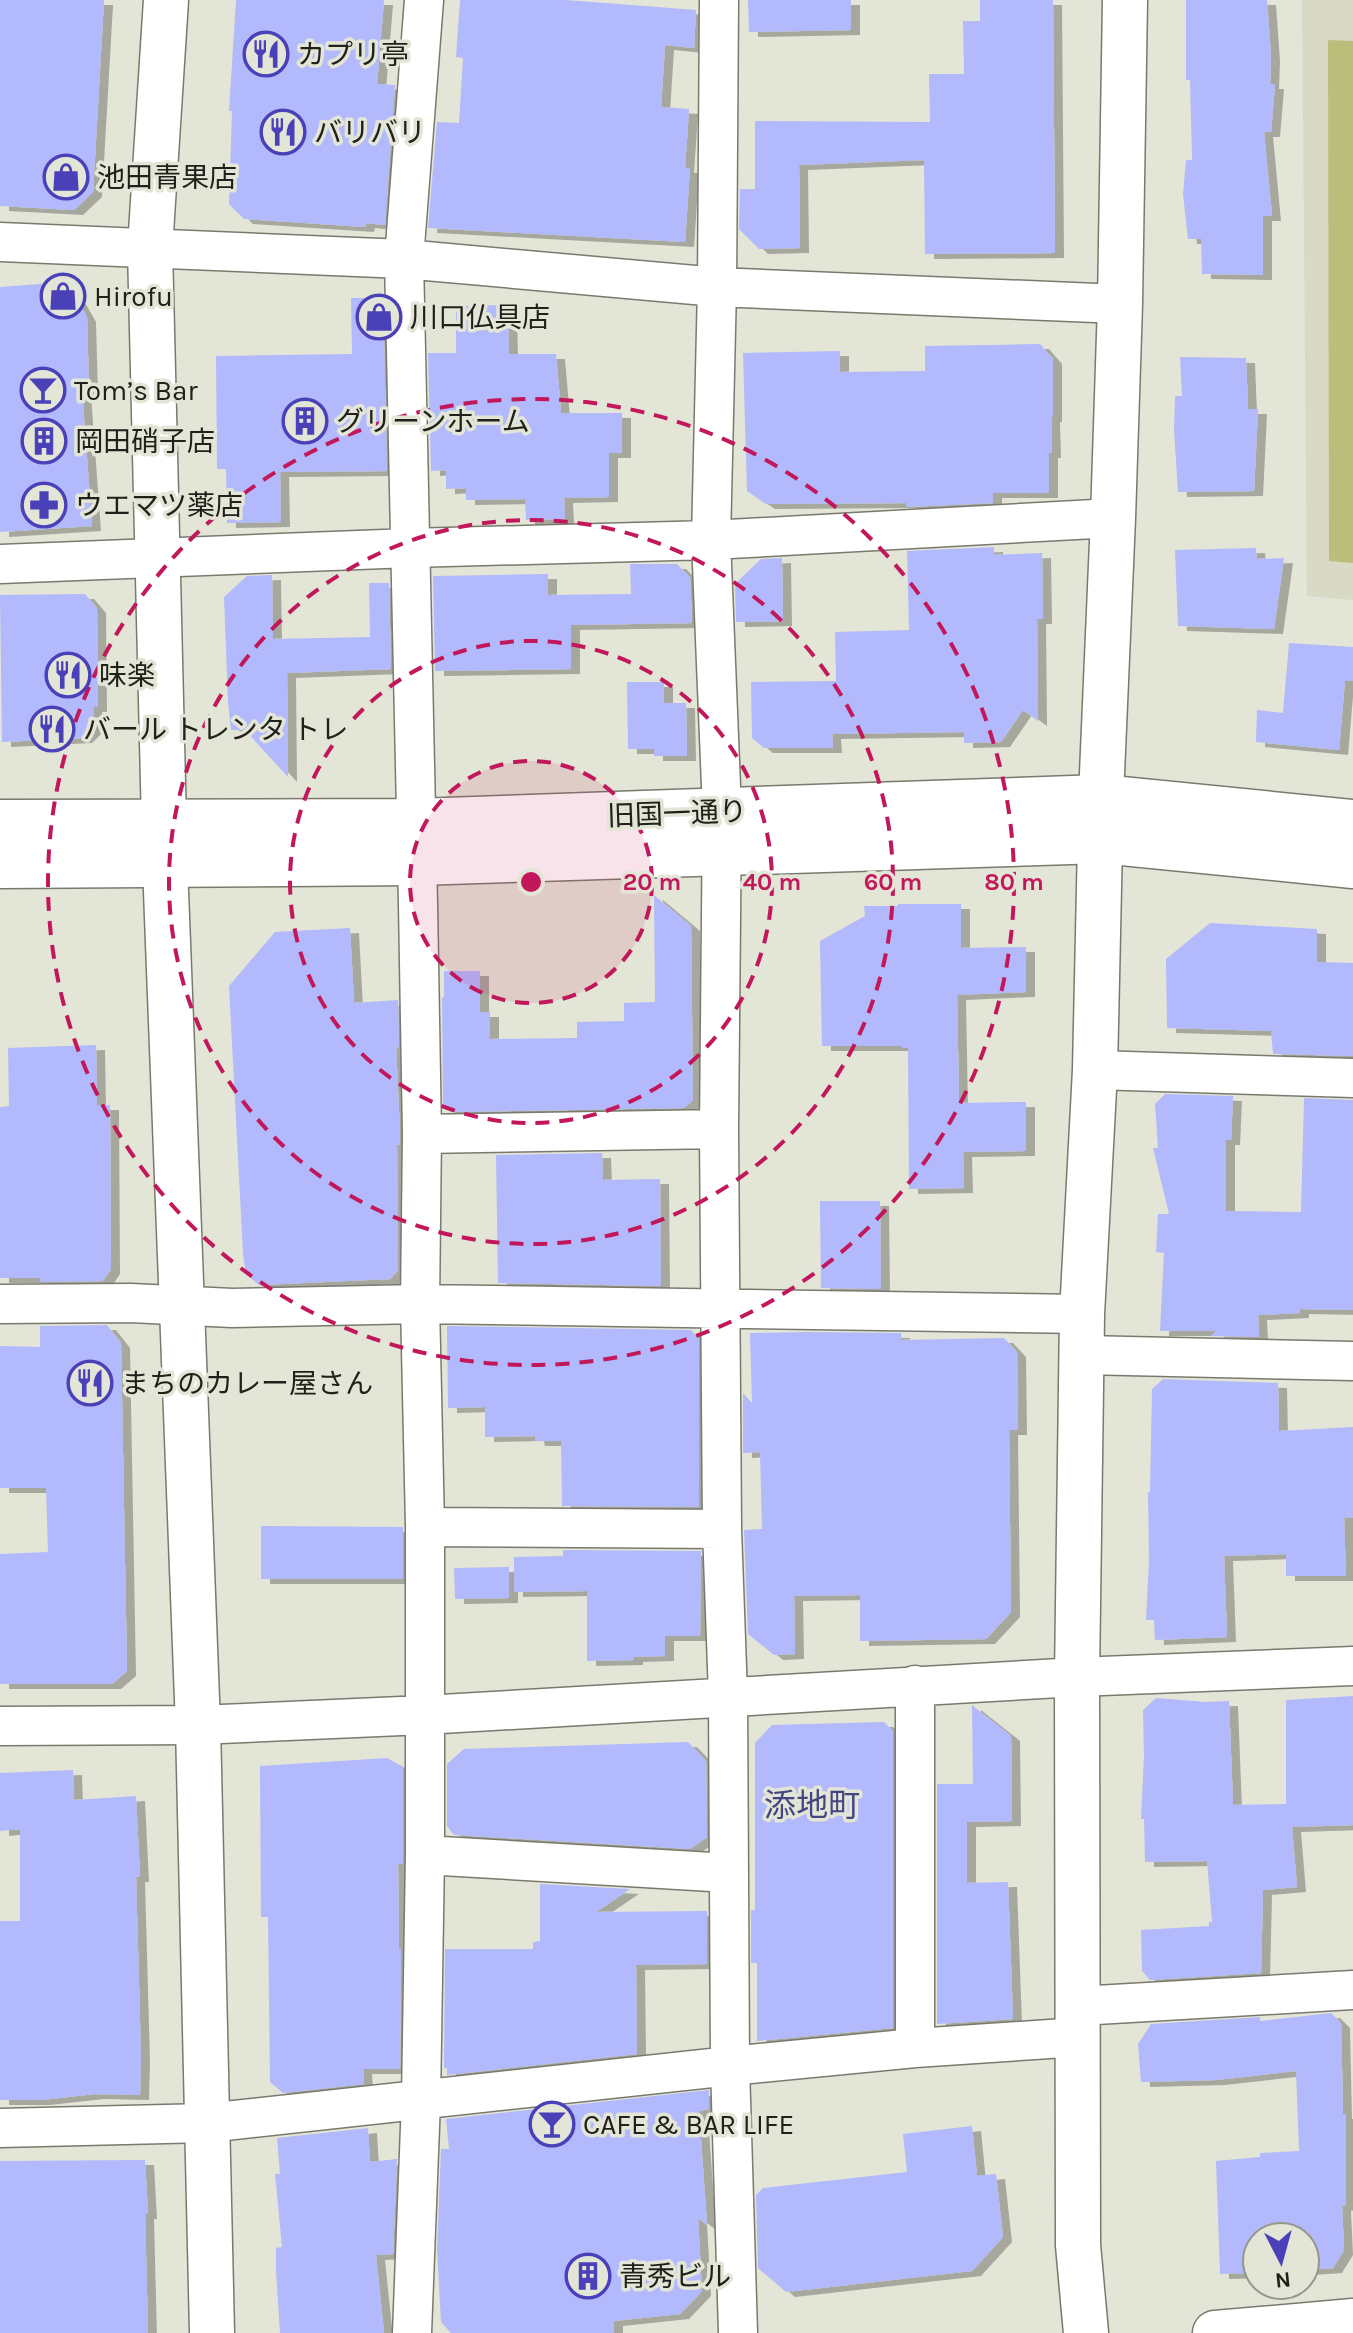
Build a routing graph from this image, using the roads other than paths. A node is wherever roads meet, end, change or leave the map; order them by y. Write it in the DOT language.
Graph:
graph roads {
  1 [pos="166,0"];
  2 [pos="424,0"];
  3 [pos="719,0"];
  4 [pos="1125,0"];
  5 [pos="0,242"];
  6 [pos="150,248"];
  7 [pos="404,259"];
  8 [pos="717,287"];
  9 [pos="1120,304"];
  10 [pos="1113,518"];
  11 [pos="711,540"];
  12 [pos="410,548"];
  13 [pos="158,559"];
  14 [pos="0,564"];
  15 [pos="1101,797"];
  16 [pos="164,820"];
  17 [pos="0,822"];
  18 [pos="1353,822"];
  19 [pos="722,832"];
  20 [pos="1102,841"];
  21 [pos="416,842"];
  22 [pos="165,865"];
  23 [pos="0,866"];
  24 [pos="1353,866"];
  25 [pos="1095,1070"];
  26 [pos="1353,1078"];
  27 [pos="719,1129"];
  28 [pos="422,1134"];
  29 [pos="0,1304"];
  30 [pos="420,1304"];
  31 [pos="181,1307"];
  32 [pos="722,1310"];
  33 [pos="1083,1334"];
  34 [pos="1353,1361"];
  35 [pos="425,1527"];
  36 [pos="722,1529"];
  37 [pos="1353,1666"];
  38 [pos="1077,1677"];
  39 [pos="915,1685"];
  40 [pos="728,1696"];
  41 [pos="424,1715"];
  42 [pos="198,1725"];
  43 [pos="0,1726"];
  44 [pos="425,1855"];
  45 [pos="729,1873"];
  46 [pos="1353,1990"];
  47 [pos="1079,2022"];
  48 [pos="915,2048"];
  49 [pos="730,2066"];
  50 [pos="421,2101"];
  51 [pos="207,2123"];
  52 [pos="0,2128"];
  53 [pos="1353,2321"];
  54 [pos="212,2333"];
  55 [pos="412,2333"];
  56 [pos="738,2333"];
  57 [pos="1086,2333"];
  58 [pos="1215,2333"];
  1 -- 6 [label="street"];
  2 -- 7 [label="street"];
  3 -- 8 [label="street"];
  4 -- 9 [label="street"];
  5 -- 6 [label="street"];
  6 -- 7 [label="street"];
  6 -- 13 [label="street"];
  7 -- 8 [label="street"];
  7 -- 12 [label="street"];
  8 -- 9 [label="street"];
  8 -- 11 [label="street"];
  9 -- 10 [label="street"];
  10 -- 11 [label="street"];
  10 -- 15 [label="street"];
  11 -- 12 [label="street"];
  11 -- 19 [label="street"];
  12 -- 13 [label="street"];
  12 -- 21 [label="street"];
  13 -- 14 [label="street"];
  13 -- 16 [label="street"];
  15 -- 18 [label="street, 旧国一通り"];
  15 -- 19 [label="street, 旧国一通り"];
  15 -- 20 [label="street"];
  16 -- 17 [label="street, 旧国一通り"];
  16 -- 21 [label="street, 旧国一通り"];
  16 -- 22 [label="street"];
  19 -- 20 [label="street, 旧国一通り"];
  19 -- 21 [label="street, 旧国一通り"];
  19 -- 27 [label="street"];
  20 -- 24 [label="street, 旧国一通り"];
  20 -- 25 [label="street"];
  21 -- 22 [label="street, 旧国一通り"];
  21 -- 28 [label="street"];
  22 -- 23 [label="street, 旧国一通り"];
  22 -- 31 [label="street"];
  25 -- 26 [label="street"];
  25 -- 33 [label="street"];
  27 -- 28 [label="street"];
  27 -- 32 [label="street"];
  28 -- 30 [label="street"];
  29 -- 31 [label="street"];
  30 -- 31 [label="street"];
  30 -- 32 [label="street"];
  30 -- 35 [label="street"];
  31 -- 42 [label="street"];
  32 -- 33 [label="street"];
  32 -- 36 [label="street"];
  33 -- 34 [label="street"];
  33 -- 38 [label="street"];
  35 -- 36 [label="street"];
  35 -- 41 [label="street"];
  36 -- 40 [label="street"];
  37 -- 38 [label="street"];
  38 -- 39 [label="street"];
  38 -- 47 [label="street"];
  39 -- 40 [label="street"];
  39 -- 48 [label="street"];
  40 -- 41 [label="street"];
  40 -- 45 [label="street"];
  41 -- 42 [label="street"];
  41 -- 44 [label="street"];
  42 -- 43 [label="street"];
  42 -- 51 [label="street"];
  44 -- 45 [label="street"];
  44 -- 50 [label="street"];
  45 -- 49 [label="street"];
  46 -- 47 [label="street"];
  47 -- 48 [label="street"];
  47 -- 57 [label="street"];
  48 -- 49 [label="street"];
  49 -- 50 [label="street"];
  49 -- 56 [label="street"];
  50 -- 51 [label="street"];
  50 -- 55 [label="street"];
  51 -- 52 [label="street"];
  51 -- 54 [label="street"];
  53 -- 58 [label="street"];
}
